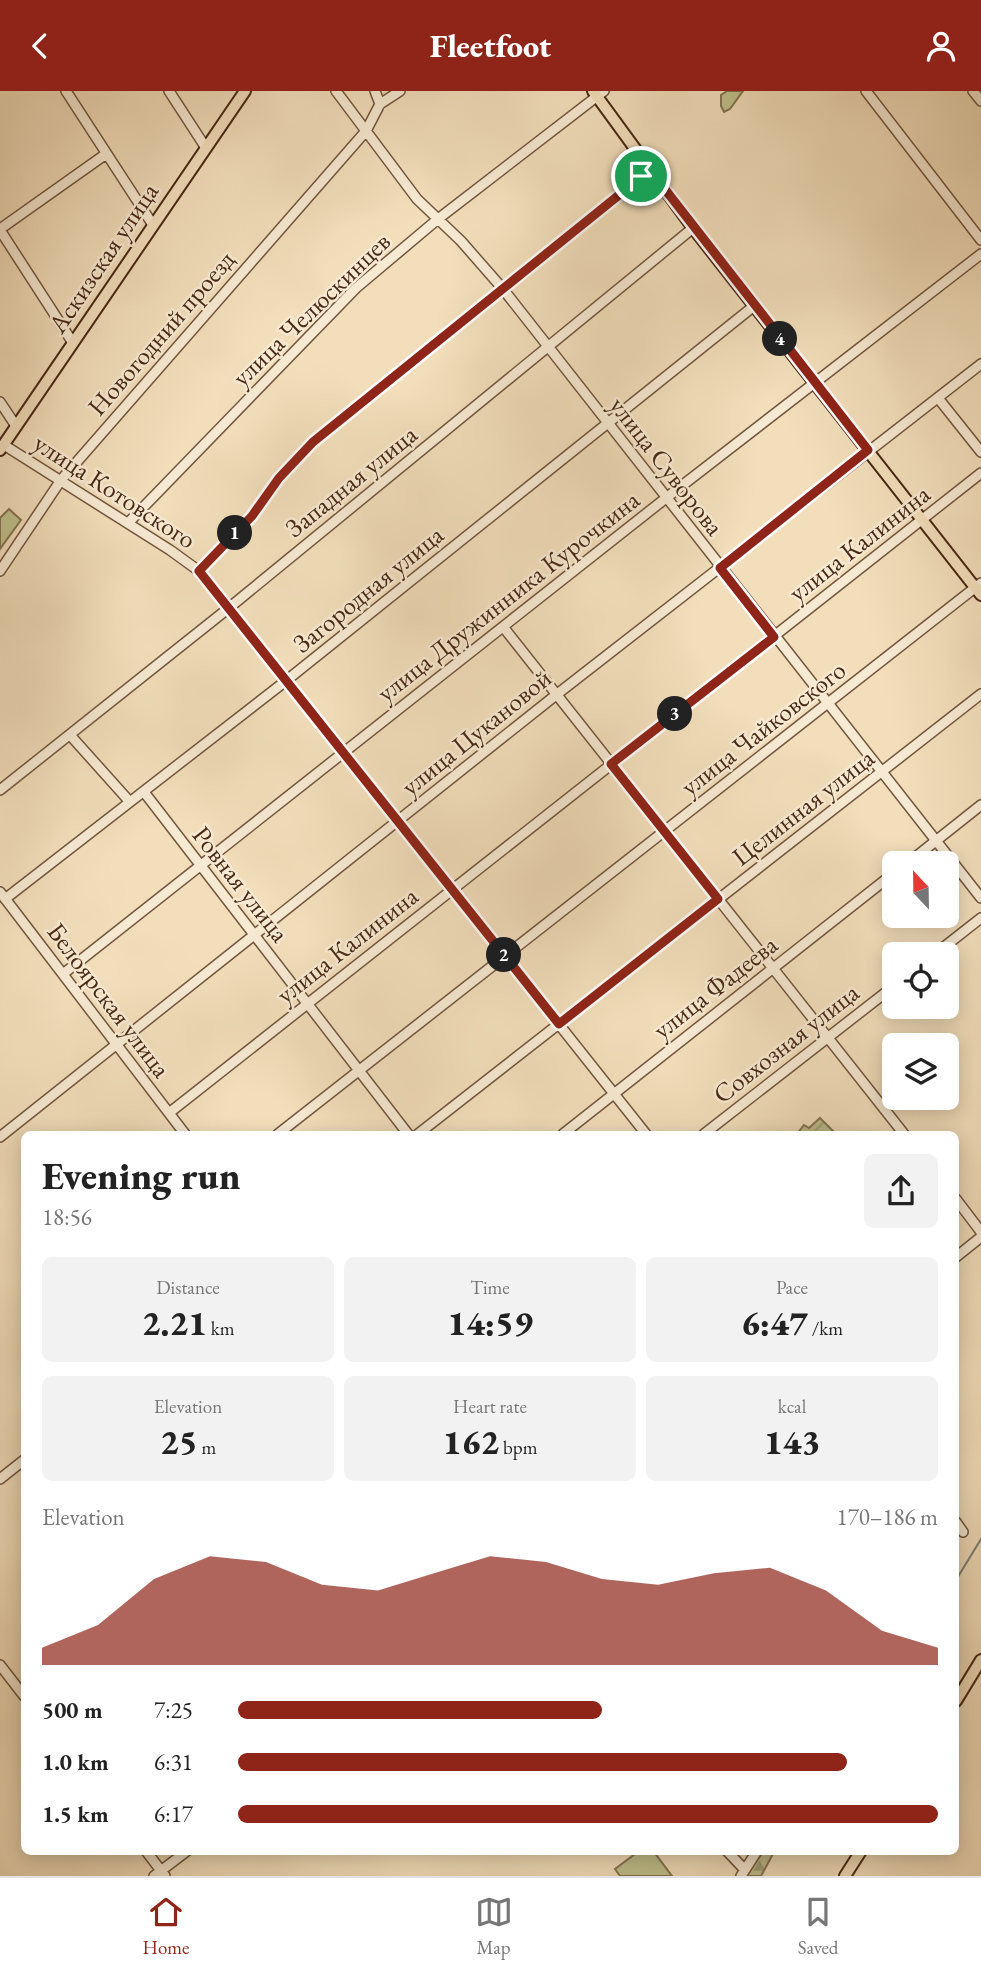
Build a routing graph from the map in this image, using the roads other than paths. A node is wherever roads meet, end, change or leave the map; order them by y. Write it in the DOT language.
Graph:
graph roads {
  1 [pos="66,91"];
  2 [pos="169,91"];
  3 [pos="245,91"];
  4 [pos="336,91"];
  5 [pos="375,91"];
  6 [pos="400,91"];
  7 [pos="866,91"];
  8 [pos="973,91"];
  9 [pos="598,93"];
  10 [pos="981,101"];
  11 [pos="380,104"];
  12 [pos="366,131"];
  13 [pos="206,148"];
  14 [pos="106,154"];
  15 [pos="650,170"];
  16 [pos="438,219"];
  17 [pos="153,225"];
  18 [pos="693,228"];
  19 [pos="0,229"];
  20 [pos="981,240"];
  21 [pos="981,254"];
  22 [pos="503,289"];
  23 [pos="754,306"];
  24 [pos="73,344"];
  25 [pos="547,347"];
  26 [pos="981,364"];
  27 [pos="815,384"];
  28 [pos="938,398"];
  29 [pos="0,402"];
  30 [pos="608,424"];
  31 [pos="16,426"];
  32 [pos="2,447"];
  33 [pos="868,450"];
  34 [pos="981,452"];
  35 [pos="981,473"];
  36 [pos="61,480"];
  37 [pos="666,498"];
  38 [pos="921,520"];
  39 [pos="128,523"];
  40 [pos="720,568"];
  41 [pos="0,571"];
  42 [pos="199,571"];
  43 [pos="979,589"];
  44 [pos="230,607"];
  45 [pos="503,628"];
  46 [pos="774,637"];
  47 [pos="287,680"];
  48 [pos="981,694"];
  49 [pos="556,695"];
  50 [pos="828,705"];
  51 [pos="70,735"];
  52 [pos="345,753"];
  53 [pos="611,764"];
  54 [pos="881,773"];
  55 [pos="0,790"];
  56 [pos="144,792"];
  57 [pos="130,803"];
  58 [pos="981,805"];
  59 [pos="398,821"];
  60 [pos="664,831"];
  61 [pos="935,841"];
  62 [pos="923,851"];
  63 [pos="201,866"];
  64 [pos="882,882"];
  65 [pos="453,889"];
  66 [pos="3,896"];
  67 [pos="981,898"];
  68 [pos="718,899"];
  69 [pos="981,918"];
  70 [pos="254,935"];
  71 [pos="950,942"];
  72 [pos="505,956"];
  73 [pos="773,968"];
  74 [pos="63,974"];
  75 [pos="882,995"];
  76 [pos="307,1004"];
  77 [pos="559,1024"];
  78 [pos="828,1038"];
  79 [pos="117,1045"];
  80 [pos="359,1070"];
  81 [pos="614,1094"];
  82 [pos="169,1113"];
  83 [pos="182,1131"];
  84 [pos="282,1131"];
  85 [pos="406,1131"];
  86 [pos="422,1131"];
  87 [pos="568,1131"];
  88 [pos="644,1131"];
  89 [pos="708,1131"];
  90 [pos="902,1131"];
  91 [pos="0,1137"];
  92 [pos="959,1203"];
  93 [pos="981,1231"];
  94 [pos="981,1237"];
  95 [pos="959,1255"];
  96 [pos="21,1462"];
  97 [pos="0,1479"];
  98 [pos="959,1526"];
  99 [pos="963,1532"];
  100 [pos="981,1660"];
  101 [pos="0,1665"];
  102 [pos="21,1692"];
  103 [pos="959,1697"];
  104 [pos="148,1855"];
  105 [pos="182,1855"];
  106 [pos="730,1855"];
  107 [pos="754,1855"];
  108 [pos="858,1855"];
  109 [pos="743,1873"];
  110 [pos="160,1874"];
  111 [pos="845,1876"];
  1 -- 14 [label="street"];
  2 -- 13 [label="street"];
  3 -- 13 [label="main road, Аскизская улица"];
  4 -- 12 [label="street, улица Суворова"];
  5 -- 11 [label="street"];
  6 -- 11 [label="street"];
  7 -- 20 [label="street"];
  8 -- 10 [label="street"];
  9 -- 15 [label="main road"];
  9 -- 16 [label="street, улица Челюскинцев"];
  11 -- 12 [label="street"];
  12 -- 16 [label="street, улица Суворова"];
  12 -- 36 [label="street, Новогодний проезд"];
  13 -- 17 [label="main road, Аскизская улица"];
  14 -- 17 [label="street"];
  14 -- 19 [label="street"];
  15 -- 18 [label="main road"];
  15 -- 22 [label="street"];
  16 -- 22 [label="street, улица Суворова"];
  16 -- 39 [label="street, улица Челюскинцев"];
  17 -- 24 [label="main road, Аскизская улица"];
  18 -- 23 [label="main road"];
  18 -- 25 [label="street, Западная улица"];
  19 -- 24 [label="street"];
  21 -- 27 [label="street, улица Дружинника Курочкина"];
  22 -- 25 [label="street, улица Суворова"];
  22 -- 42 [label="street"];
  23 -- 27 [label="main road"];
  23 -- 30 [label="street, Загородная улица"];
  24 -- 31 [label="main road, Аскизская улица"];
  25 -- 30 [label="street, улица Суворова"];
  25 -- 44 [label="street, Западная улица"];
  26 -- 28 [label="street, улица Цукановой"];
  27 -- 33 [label="main road"];
  27 -- 37 [label="street, улица Дружинника Курочкина"];
  28 -- 33 [label="street, улица Цукановой"];
  28 -- 34 [label="street"];
  29 -- 31 [label="street"];
  30 -- 37 [label="street, улица Суворова"];
  30 -- 47 [label="street, Загородная улица"];
  31 -- 32 [label="main road, Аскизская улица"];
  32 -- 36 [label="street, улица Котовского"];
  33 -- 38 [label="main road"];
  33 -- 40 [label="street, улица Цукановой"];
  35 -- 38 [label="street, улица Калинина"];
  36 -- 39 [label="street, улица Котовского"];
  36 -- 41 [label="street, Новогодний проезд"];
  37 -- 40 [label="street, улица Суворова"];
  37 -- 45 [label="street, улица Дружинника Курочкина"];
  38 -- 43 [label="main road"];
  38 -- 46 [label="street, улица Калинина"];
  39 -- 42 [label="street, улица Котовского"];
  40 -- 46 [label="street, улица Суворова"];
  40 -- 49 [label="street, улица Цукановой"];
  42 -- 44 [label="street, улица Котовского"];
  43 -- 50 [label="street, улица Чайковского"];
  44 -- 47 [label="street, улица Котовского"];
  44 -- 51 [label="street, Западная улица"];
  45 -- 49 [label="street"];
  45 -- 52 [label="street, улица Дружинника Курочкина"];
  46 -- 50 [label="street, улица Суворова"];
  46 -- 53 [label="street, улица Калинина"];
  47 -- 52 [label="street, улица Котовского"];
  47 -- 56 [label="street, Загородная улица"];
  48 -- 54 [label="street, Целинная улица"];
  49 -- 53 [label="street"];
  49 -- 59 [label="street, улица Цукановой"];
  50 -- 54 [label="street, улица Суворова"];
  50 -- 60 [label="street, улица Чайковского"];
  51 -- 55 [label="street, Западная улица"];
  51 -- 57 [label="street"];
  52 -- 59 [label="street, улица Котовского"];
  52 -- 63 [label="street, улица Дружинника Курочкина"];
  53 -- 60 [label="street"];
  53 -- 65 [label="street, улица Калинина"];
  54 -- 61 [label="street, улица Суворова"];
  54 -- 68 [label="street, Целинная улица"];
  56 -- 57 [label="street, Загородная улица"];
  56 -- 63 [label="street, Ровная улица"];
  57 -- 66 [label="street, Загородная улица"];
  58 -- 61 [label="street"];
  59 -- 65 [label="street, улица Котовского"];
  59 -- 70 [label="street, улица Цукановой"];
  60 -- 68 [label="street"];
  60 -- 72 [label="street, улица Чайковского"];
  61 -- 62 [label="street"];
  61 -- 67 [label="street, улица Суворова"];
  63 -- 70 [label="street, Ровная улица"];
  63 -- 74 [label="street, улица Дружинника Курочкина"];
  64 -- 73 [label="street, улица Фадеева"];
  65 -- 72 [label="street, улица Котовского"];
  65 -- 76 [label="street, улица Калинина"];
  66 -- 74 [label="street, Белоярская улица"];
  68 -- 73 [label="street"];
  68 -- 77 [label="street, Целинная улица"];
  69 -- 71 [label="street"];
  70 -- 76 [label="street, Ровная улица"];
  70 -- 79 [label="street, улица Цукановой"];
  72 -- 77 [label="street, улица Котовского"];
  72 -- 80 [label="street, улица Чайковского"];
  73 -- 78 [label="street"];
  73 -- 81 [label="street, улица Фадеева"];
  74 -- 79 [label="street, Белоярская улица"];
  75 -- 78 [label="street, Совхозная улица"];
  76 -- 80 [label="street, Ровная улица"];
  76 -- 82 [label="street, улица Калинина"];
  77 -- 81 [label="street, улица Котовского"];
  77 -- 86 [label="street, Целинная улица"];
  78 -- 89 [label="street, Совхозная улица"];
  78 -- 90 [label="street"];
  79 -- 82 [label="street, Белоярская улица"];
  79 -- 91 [label="street, улица Цукановой"];
  80 -- 84 [label="street, улица Чайковского"];
  80 -- 85 [label="street, Ровная улица"];
  81 -- 87 [label="street, улица Фадеева"];
  81 -- 88 [label="street, улица Котовского"];
  82 -- 83 [label="street, Белоярская улица"];
  92 -- 93 [label="street"];
  94 -- 95 [label="street"];
  96 -- 97 [label="street"];
  98 -- 99 [label="street"];
  100 -- 103 [label="main road"];
  101 -- 102 [label="street"];
  104 -- 110 [label="street"];
  105 -- 110 [label="street"];
  106 -- 109 [label="street"];
  107 -- 109 [label="street"];
  108 -- 111 [label="main road"];
}
